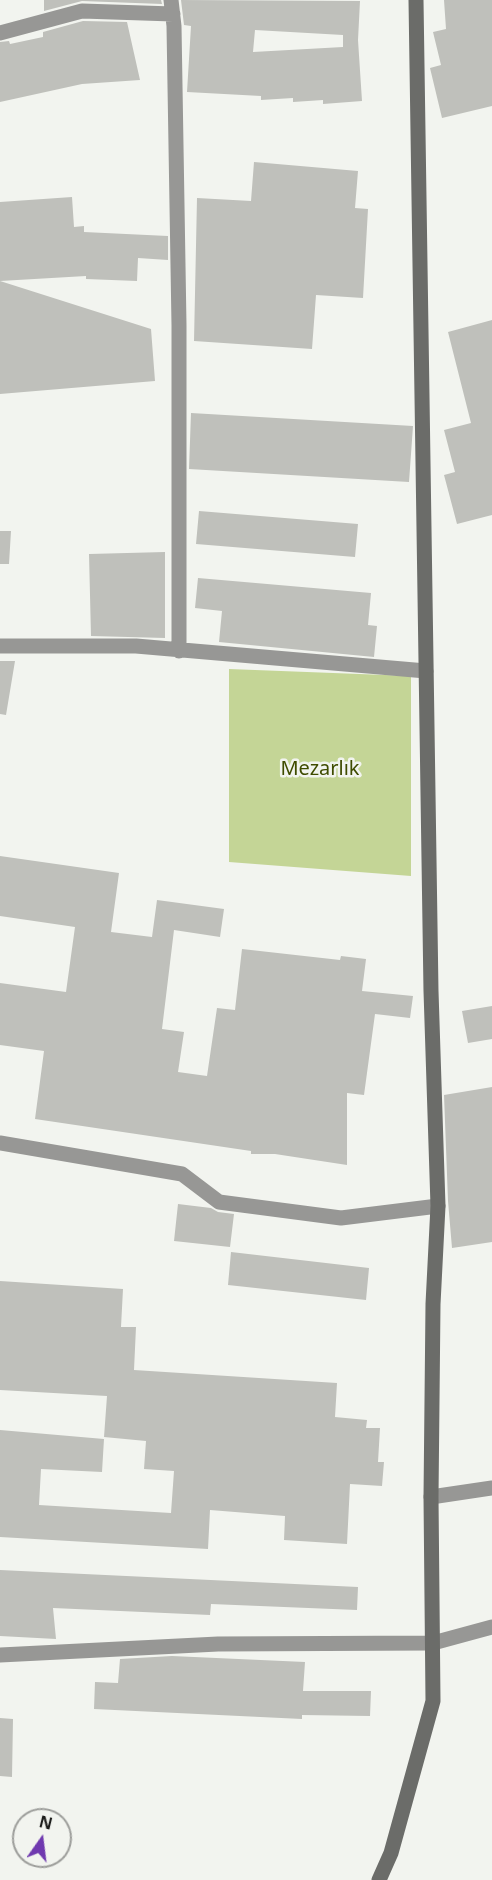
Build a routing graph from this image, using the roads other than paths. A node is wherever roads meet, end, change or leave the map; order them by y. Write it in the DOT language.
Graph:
graph roads {
  1 [pos="416,0"];
  2 [pos="172,7"];
  3 [pos="0,33"];
  4 [pos="0,646"];
  5 [pos="179,651"];
  6 [pos="426,671"];
  7 [pos="0,1143"];
  8 [pos="438,1206"];
  9 [pos="492,1488"];
  10 [pos="431,1497"];
  11 [pos="492,1627"];
  12 [pos="433,1643"];
  13 [pos="0,1655"];
  14 [pos="380,1880"];
  1 -- 6 [label="street"];
  2 -- 3 [label="street"];
  2 -- 5 [label="street"];
  4 -- 5 [label="street"];
  5 -- 6 [label="street"];
  6 -- 8 [label="street"];
  7 -- 8 [label="street"];
  8 -- 10 [label="street"];
  9 -- 10 [label="street"];
  10 -- 12 [label="street"];
  11 -- 12 [label="street"];
  12 -- 13 [label="street"];
  12 -- 14 [label="street"];
}
